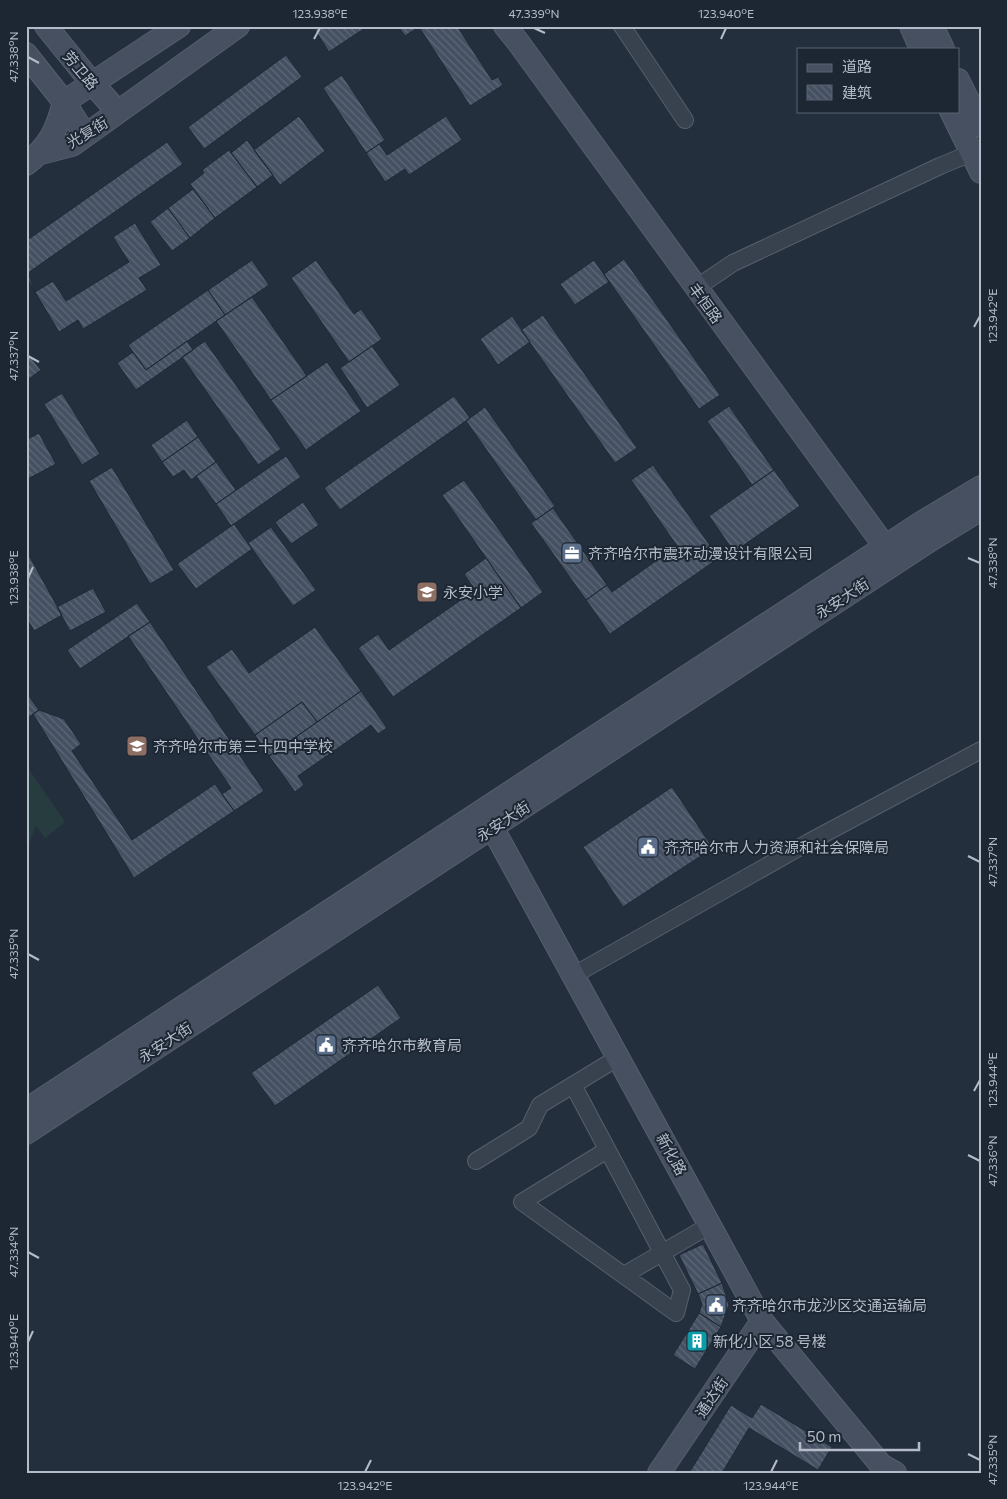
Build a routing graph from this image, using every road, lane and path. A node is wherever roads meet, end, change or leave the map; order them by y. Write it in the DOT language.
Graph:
graph roads {
  1 [pos="46,26"];
  2 [pos="179,26"];
  3 [pos="238,26"];
  4 [pos="622,26"];
  5 [pos="911,26"];
  6 [pos="932,26"];
  7 [pos="512,32"];
  8 [pos="922,48"];
  9 [pos="943,48"];
  10 [pos="26,54"];
  11 [pos="92,83"];
  12 [pos="960,84"];
  13 [pos="64,102"];
  14 [pos="118,112"];
  15 [pos="952,112"];
  16 [pos="685,120"];
  17 [pos="981,126"];
  18 [pos="85,135"];
  19 [pos="978,158"];
  20 [pos="34,159"];
  21 [pos="696,288"];
  22 [pos="981,487"];
  23 [pos="981,509"];
  24 [pos="891,554"];
  25 [pos="981,750"];
  26 [pos="487,819"];
  27 [pos="574,975"];
  28 [pos="619,1057"];
  29 [pos="573,1085"];
  30 [pos="26,1110"];
  31 [pos="26,1133"];
  32 [pos="607,1150"];
  33 [pos="476,1160"];
  34 [pos="710,1225"];
  35 [pos="662,1253"];
  36 [pos="624,1275"];
  37 [pos="762,1321"];
  38 [pos="659,1473"];
  39 [pos="895,1473"];
  1 -- 11 [label="main road, 劳卫路"];
  2 -- 11 [label="main road"];
  3 -- 14 [label="main road, 光复街"];
  4 -- 16 [label="street"];
  5 -- 8 [label="main road"];
  6 -- 9 [label="main road"];
  7 -- 21 [label="main road, 丰恒路"];
  10 -- 13 [label="main road"];
  11 -- 13 [label="main road"];
  11 -- 14 [label="main road, 劳卫路"];
  12 -- 17 [label="main road"];
  13 -- 18 [label="main road"];
  13 -- 20 [label="main road, 光复街"];
  14 -- 18 [label="main road, 光复街"];
  15 -- 19 [label="main road"];
  18 -- 20 [label="main road, 光复街"];
  19 -- 21 [label="street"];
  21 -- 24 [label="main road, 丰恒路"];
  22 -- 24 [label="main road, 永安大街"];
  23 -- 24 [label="main road, 永安大街"];
  24 -- 26 [label="main road, 永安大街"];
  25 -- 27 [label="street"];
  26 -- 27 [label="main road, 新化路"];
  26 -- 30 [label="main road, 永安大街"];
  26 -- 31 [label="main road, 永安大街"];
  27 -- 28 [label="main road, 新化路"];
  28 -- 29 [label="street"];
  28 -- 34 [label="main road, 新化路"];
  29 -- 32 [label="street"];
  29 -- 33 [label="street"];
  32 -- 35 [label="street"];
  32 -- 36 [label="street"];
  34 -- 35 [label="street"];
  34 -- 37 [label="main road, 新化路"];
  35 -- 36 [label="street"];
  35 -- 36 [label="street"];
  37 -- 38 [label="main road, 通达街"];
  37 -- 39 [label="main road, 新化路"];
}
